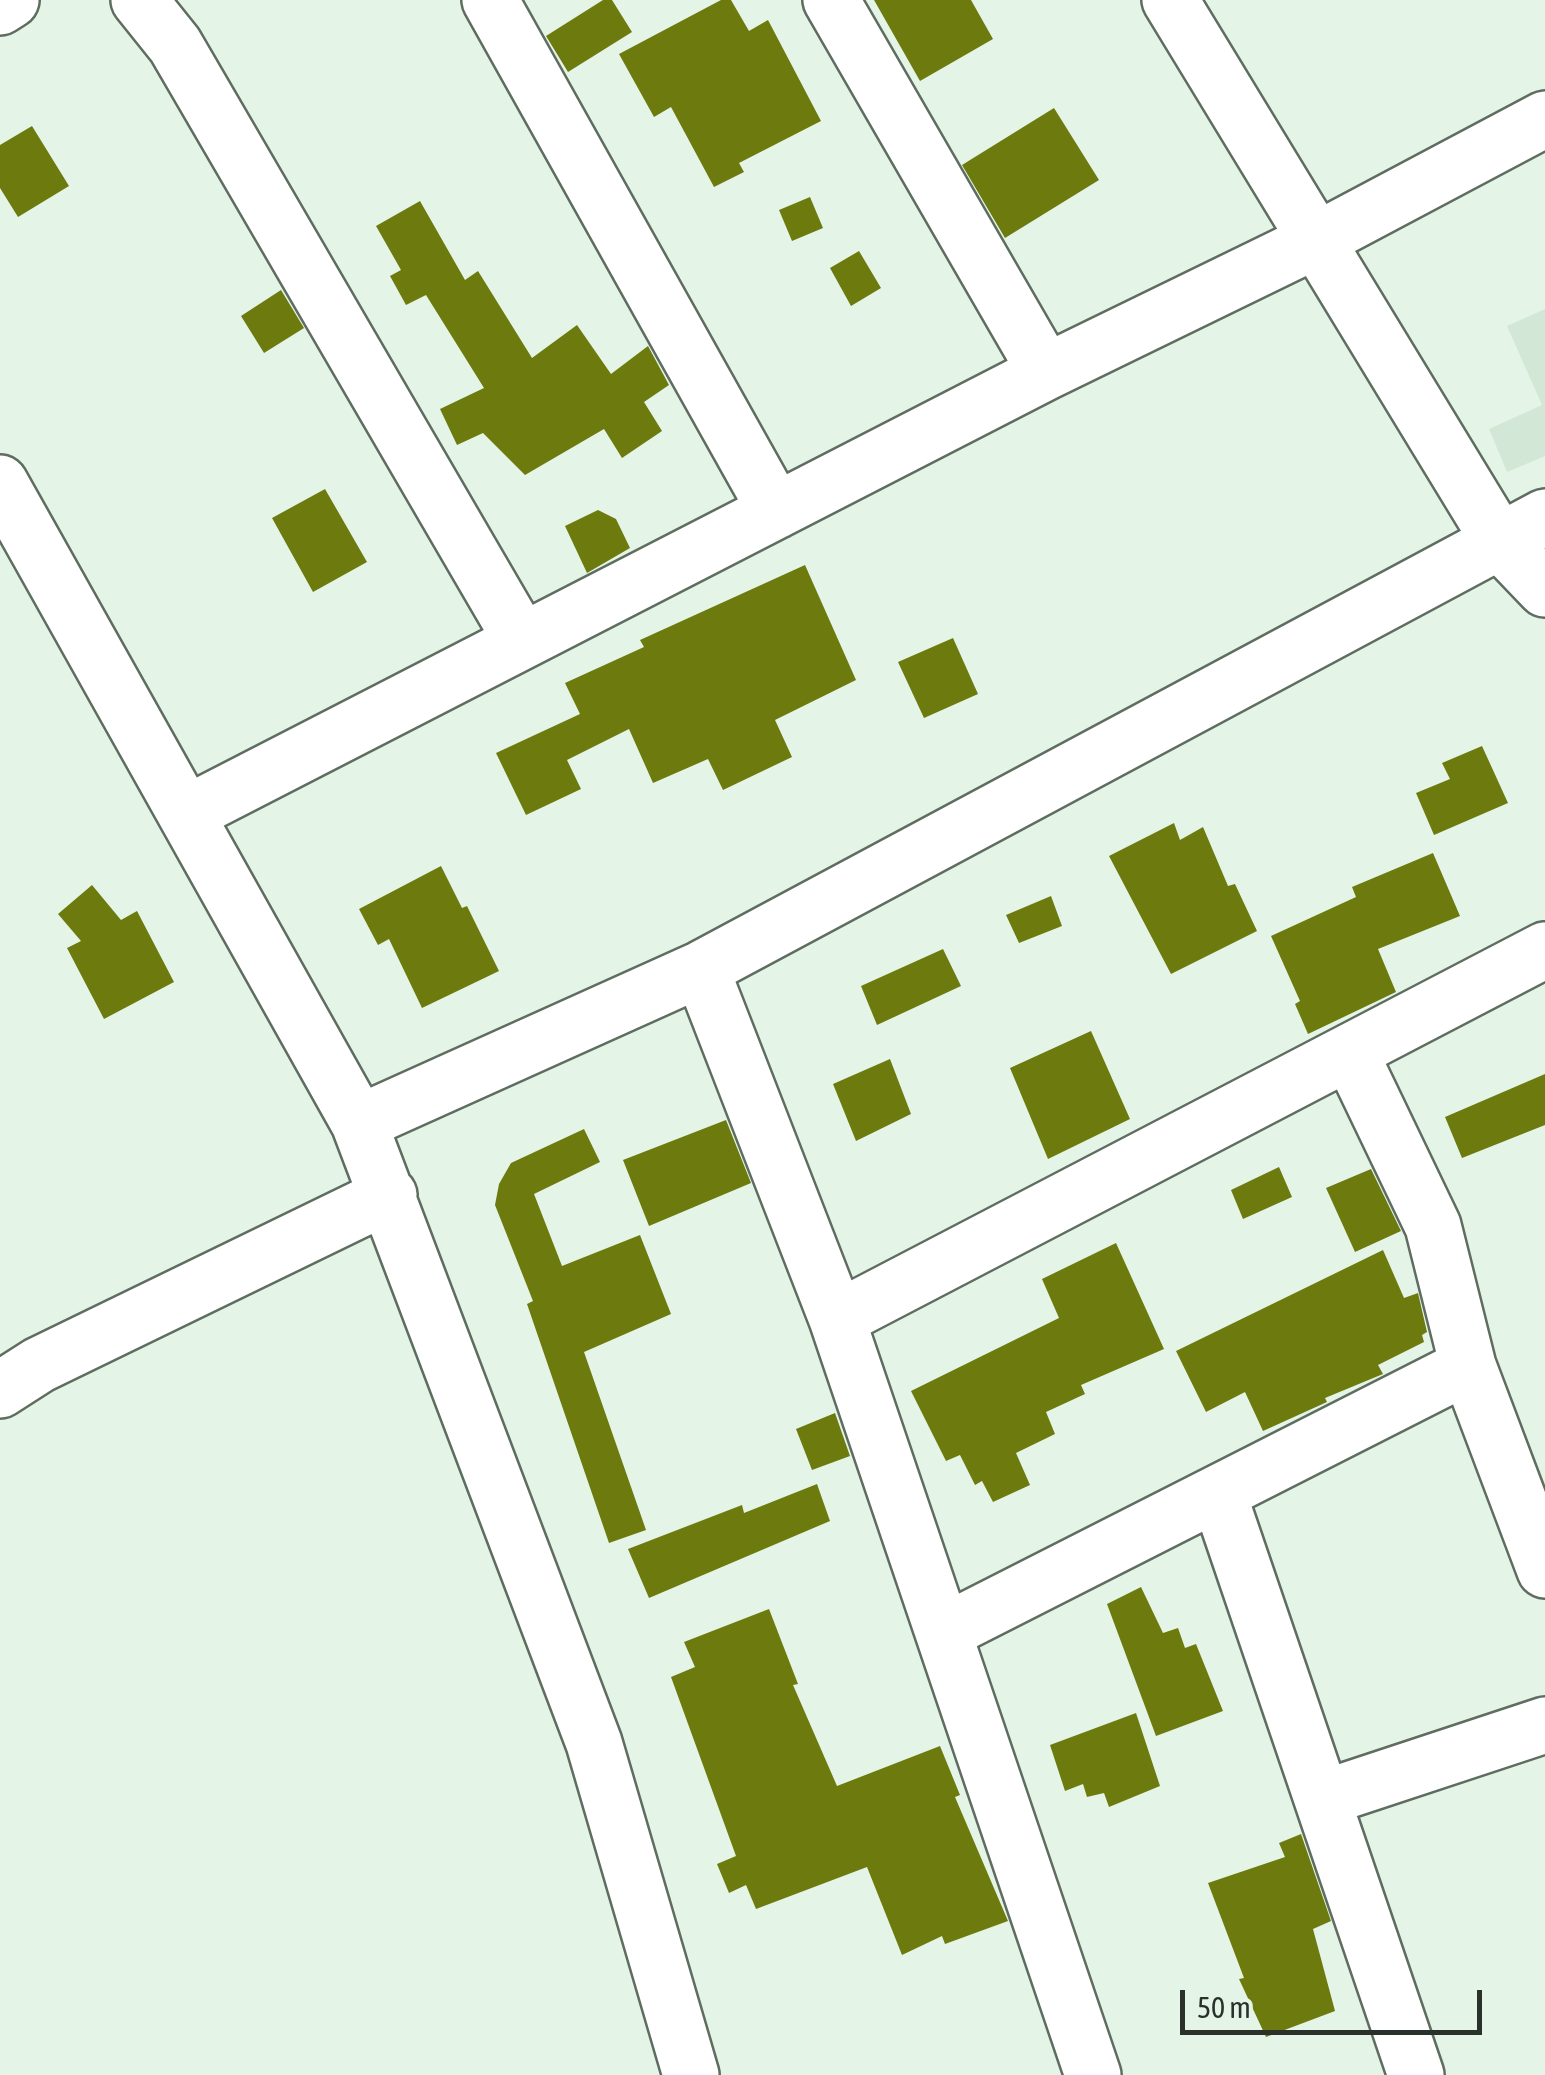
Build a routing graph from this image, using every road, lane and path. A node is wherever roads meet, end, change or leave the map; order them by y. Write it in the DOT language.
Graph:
graph roads {
  1 [pos="11,0"];
  2 [pos="140,0"];
  3 [pos="490,0"];
  4 [pos="831,0"];
  5 [pos="1170,0"];
  6 [pos="0,7"];
  7 [pos="1545,119"];
  8 [pos="1319,239"];
  9 [pos="1046,372"];
  10 [pos="0,483"];
  11 [pos="776,512"];
  12 [pos="1522,530"];
  13 [pos="1545,589"];
  14 [pos="522,641"];
  15 [pos="188,813"];
  16 [pos="1545,950"];
  17 [pos="701,970"];
  18 [pos="1350,1053"];
  19 [pos="359,1122"];
  20 [pos="389,1195"];
  21 [pos="836,1318"];
  22 [pos="1468,1366"];
  23 [pos="0,1390"];
  24 [pos="1218,1493"];
  25 [pos="1545,1570"];
  26 [pos="946,1631"];
  27 [pos="1545,1724"];
  28 [pos="1324,1798"];
  29 [pos="691,2075"];
  30 [pos="1093,2075"];
  31 [pos="1416,2075"];
  1 -- 6 [label="street"];
  2 -- 14 [label="street"];
  3 -- 11 [label="street"];
  4 -- 9 [label="street"];
  5 -- 8 [label="street"];
  7 -- 8 [label="street"];
  8 -- 9 [label="street"];
  8 -- 12 [label="street"];
  9 -- 11 [label="street"];
  10 -- 15 [label="street"];
  11 -- 14 [label="street"];
  12 -- 13 [label="street"];
  12 -- 17 [label="street"];
  14 -- 15 [label="street"];
  15 -- 19 [label="street"];
  16 -- 18 [label="street"];
  17 -- 19 [label="street"];
  17 -- 21 [label="street"];
  18 -- 21 [label="street"];
  18 -- 22 [label="street"];
  19 -- 20 [label="street"];
  20 -- 23 [label="street"];
  20 -- 29 [label="street"];
  21 -- 26 [label="street"];
  22 -- 24 [label="street"];
  22 -- 25 [label="street"];
  24 -- 26 [label="street"];
  24 -- 28 [label="street"];
  26 -- 30 [label="street"];
  27 -- 28 [label="street"];
  28 -- 31 [label="street"];
}
